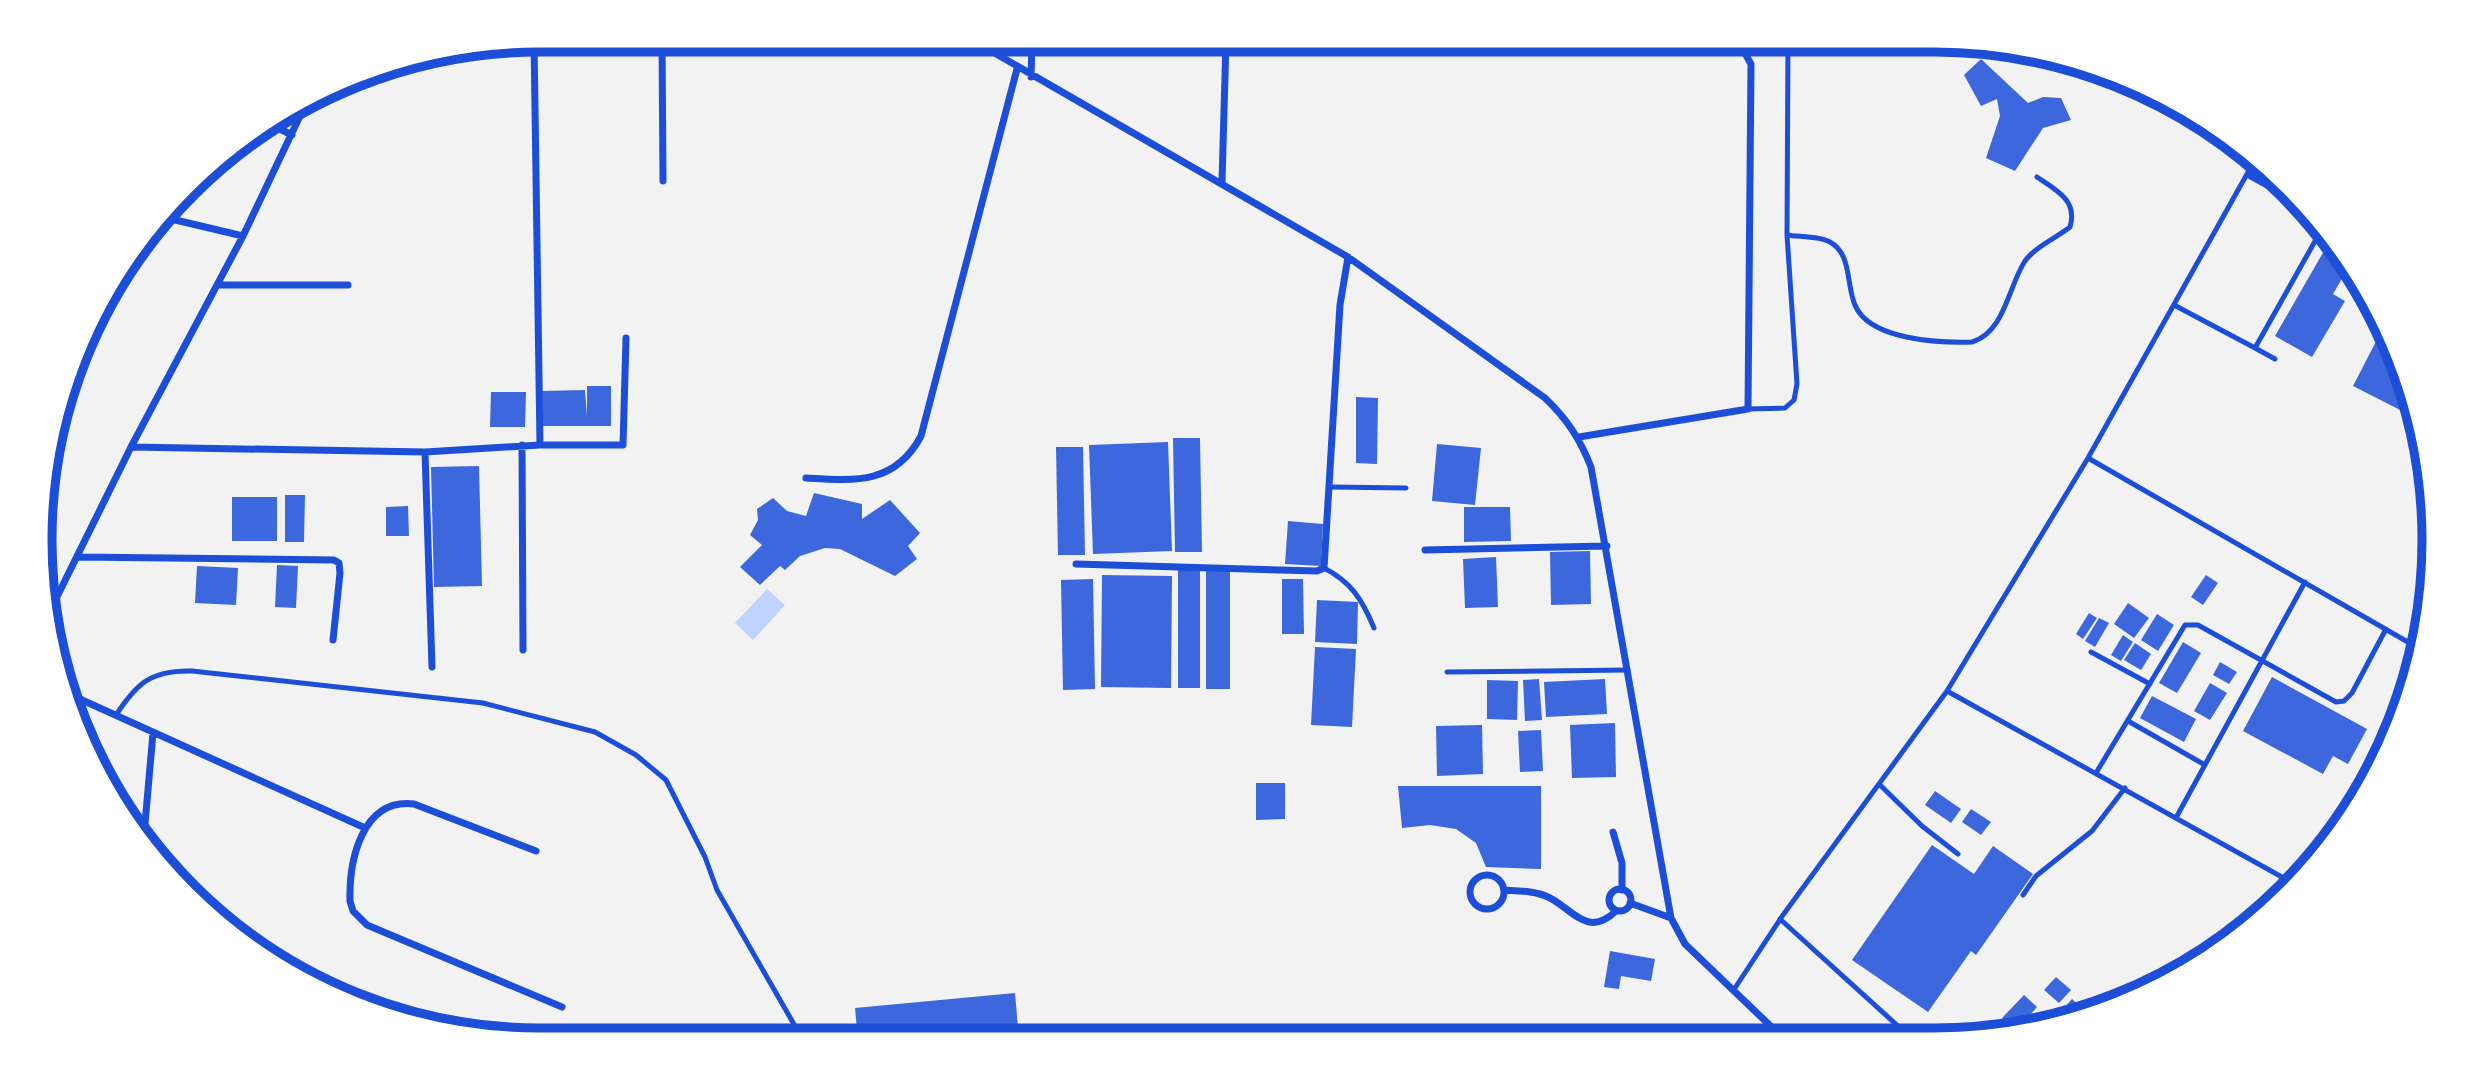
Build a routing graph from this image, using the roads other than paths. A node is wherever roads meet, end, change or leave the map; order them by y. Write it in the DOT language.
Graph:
graph roads {
  1 [pos="534,52"];
  2 [pos="662,52"];
  3 [pos="991,52"];
  4 [pos="1032,52"];
  5 [pos="1226,52"];
  6 [pos="1744,52"];
  7 [pos="1788,52"];
  8 [pos="1017,69"];
  9 [pos="1031,77"];
  10 [pos="301,116"];
  11 [pos="279,129"];
  12 [pos="292,135"];
  13 [pos="2250,169"];
  14 [pos="2246,175"];
  15 [pos="2037,177"];
  16 [pos="663,181"];
  17 [pos="1223,183"];
  18 [pos="2277,192"];
  19 [pos="174,220"];
  20 [pos="1787,235"];
  21 [pos="243,236"];
  22 [pos="2317,237"];
  23 [pos="1348,257"];
  24 [pos="218,285"];
  25 [pos="348,285"];
  26 [pos="2174,305"];
  27 [pos="626,338"];
  28 [pos="2255,348"];
  29 [pos="2275,359"];
  30 [pos="1748,409"];
  31 [pos="1579,437"];
  32 [pos="540,444"];
  33 [pos="522,446"];
  34 [pos="131,447"];
  35 [pos="425,452"];
  36 [pos="2088,458"];
  37 [pos="806,478"];
  38 [pos="1330,487"];
  39 [pos="1406,488"];
  40 [pos="1607,546"];
  41 [pos="1425,550"];
  42 [pos="78,557"];
  43 [pos="1076,564"];
  44 [pos="1324,568"];
  45 [pos="2305,582"];
  46 [pos="56,599"];
  47 [pos="1374,628"];
  48 [pos="2386,629"];
  49 [pos="333,640"];
  50 [pos="2411,644"];
  51 [pos="523,650"];
  52 [pos="2091,652"];
  53 [pos="2262,662"];
  54 [pos="432,667"];
  55 [pos="1628,670"];
  56 [pos="1447,672"];
  57 [pos="2150,684"];
  58 [pos="1947,691"];
  59 [pos="79,698"];
  60 [pos="116,715"];
  61 [pos="2128,721"];
  62 [pos="153,733"];
  63 [pos="2205,765"];
  64 [pos="2096,773"];
  65 [pos="1879,784"];
  66 [pos="2125,788"];
  67 [pos="2177,816"];
  68 [pos="145,826"];
  69 [pos="363,827"];
  70 [pos="1613,832"];
  71 [pos="536,851"];
  72 [pos="1958,854"];
  73 [pos="2286,879"];
  74 [pos="1504,890"];
  75 [pos="1622,890"];
  76 [pos="2023,895"];
  77 [pos="1630,903"];
  78 [pos="1616,911"];
  79 [pos="1671,918"];
  80 [pos="1780,919"];
  81 [pos="1733,991"];
  82 [pos="562,1007"];
  83 [pos="796,1028"];
  84 [pos="1772,1028"];
  85 [pos="1900,1028"];
  1 -- 32 [label="street"];
  2 -- 16 [label="street"];
  3 -- 8 [label="street"];
  4 -- 9 [label="street"];
  5 -- 17 [label="street"];
  6 -- 30 [label="street"];
  7 -- 20 [label="lane"];
  8 -- 9 [label="street"];
  8 -- 37 [label="street"];
  9 -- 17 [label="street"];
  10 -- 12 [label="street"];
  11 -- 12 [label="street"];
  12 -- 21 [label="street"];
  13 -- 14 [label="lane"];
  14 -- 18 [label="lane"];
  14 -- 26 [label="lane"];
  15 -- 20 [label="lane"];
  17 -- 23 [label="street"];
  19 -- 21 [label="street"];
  20 -- 30 [label="lane"];
  21 -- 24 [label="street"];
  22 -- 28 [label="lane"];
  23 -- 31 [label="street"];
  23 -- 38 [label="street"];
  24 -- 25 [label="street"];
  24 -- 34 [label="street"];
  26 -- 28 [label="lane"];
  26 -- 36 [label="lane"];
  27 -- 32 [label="street"];
  28 -- 29 [label="lane"];
  30 -- 31 [label="street"];
  31 -- 40 [label="street"];
  32 -- 33 [label="street"];
  33 -- 35 [label="street"];
  33 -- 51 [label="street"];
  34 -- 35 [label="street"];
  34 -- 42 [label="street"];
  35 -- 54 [label="street"];
  36 -- 45 [label="lane"];
  36 -- 58 [label="lane"];
  38 -- 39 [label="lane"];
  38 -- 44 [label="street"];
  40 -- 41 [label="street"];
  40 -- 55 [label="street"];
  42 -- 46 [label="street"];
  42 -- 49 [label="street"];
  43 -- 44 [label="street"];
  44 -- 47 [label="lane"];
  45 -- 48 [label="lane"];
  45 -- 53 [label="lane"];
  48 -- 50 [label="lane"];
  48 -- 53 [label="lane"];
  52 -- 57 [label="lane"];
  53 -- 57 [label="lane"];
  53 -- 63 [label="lane"];
  55 -- 56 [label="lane"];
  55 -- 79 [label="street"];
  57 -- 61 [label="lane"];
  58 -- 64 [label="lane"];
  58 -- 65 [label="lane"];
  59 -- 60 [label="street"];
  60 -- 62 [label="street"];
  60 -- 83 [label="lane"];
  61 -- 63 [label="lane"];
  61 -- 64 [label="lane"];
  62 -- 68 [label="street"];
  62 -- 69 [label="street"];
  63 -- 67 [label="lane"];
  64 -- 66 [label="lane"];
  65 -- 72 [label="lane"];
  65 -- 80 [label="lane"];
  66 -- 67 [label="lane"];
  66 -- 76 [label="lane"];
  67 -- 73 [label="lane"];
  69 -- 71 [label="street"];
  69 -- 82 [label="street"];
  70 -- 75 [label="street"];
  74 -- 74 [label="street"];
  74 -- 78 [label="street"];
  75 -- 77 [label="street"];
  75 -- 78 [label="street"];
  77 -- 78 [label="street"];
  77 -- 79 [label="street"];
  79 -- 81 [label="street"];
  80 -- 81 [label="lane"];
  80 -- 85 [label="lane"];
  81 -- 84 [label="street"];
}
